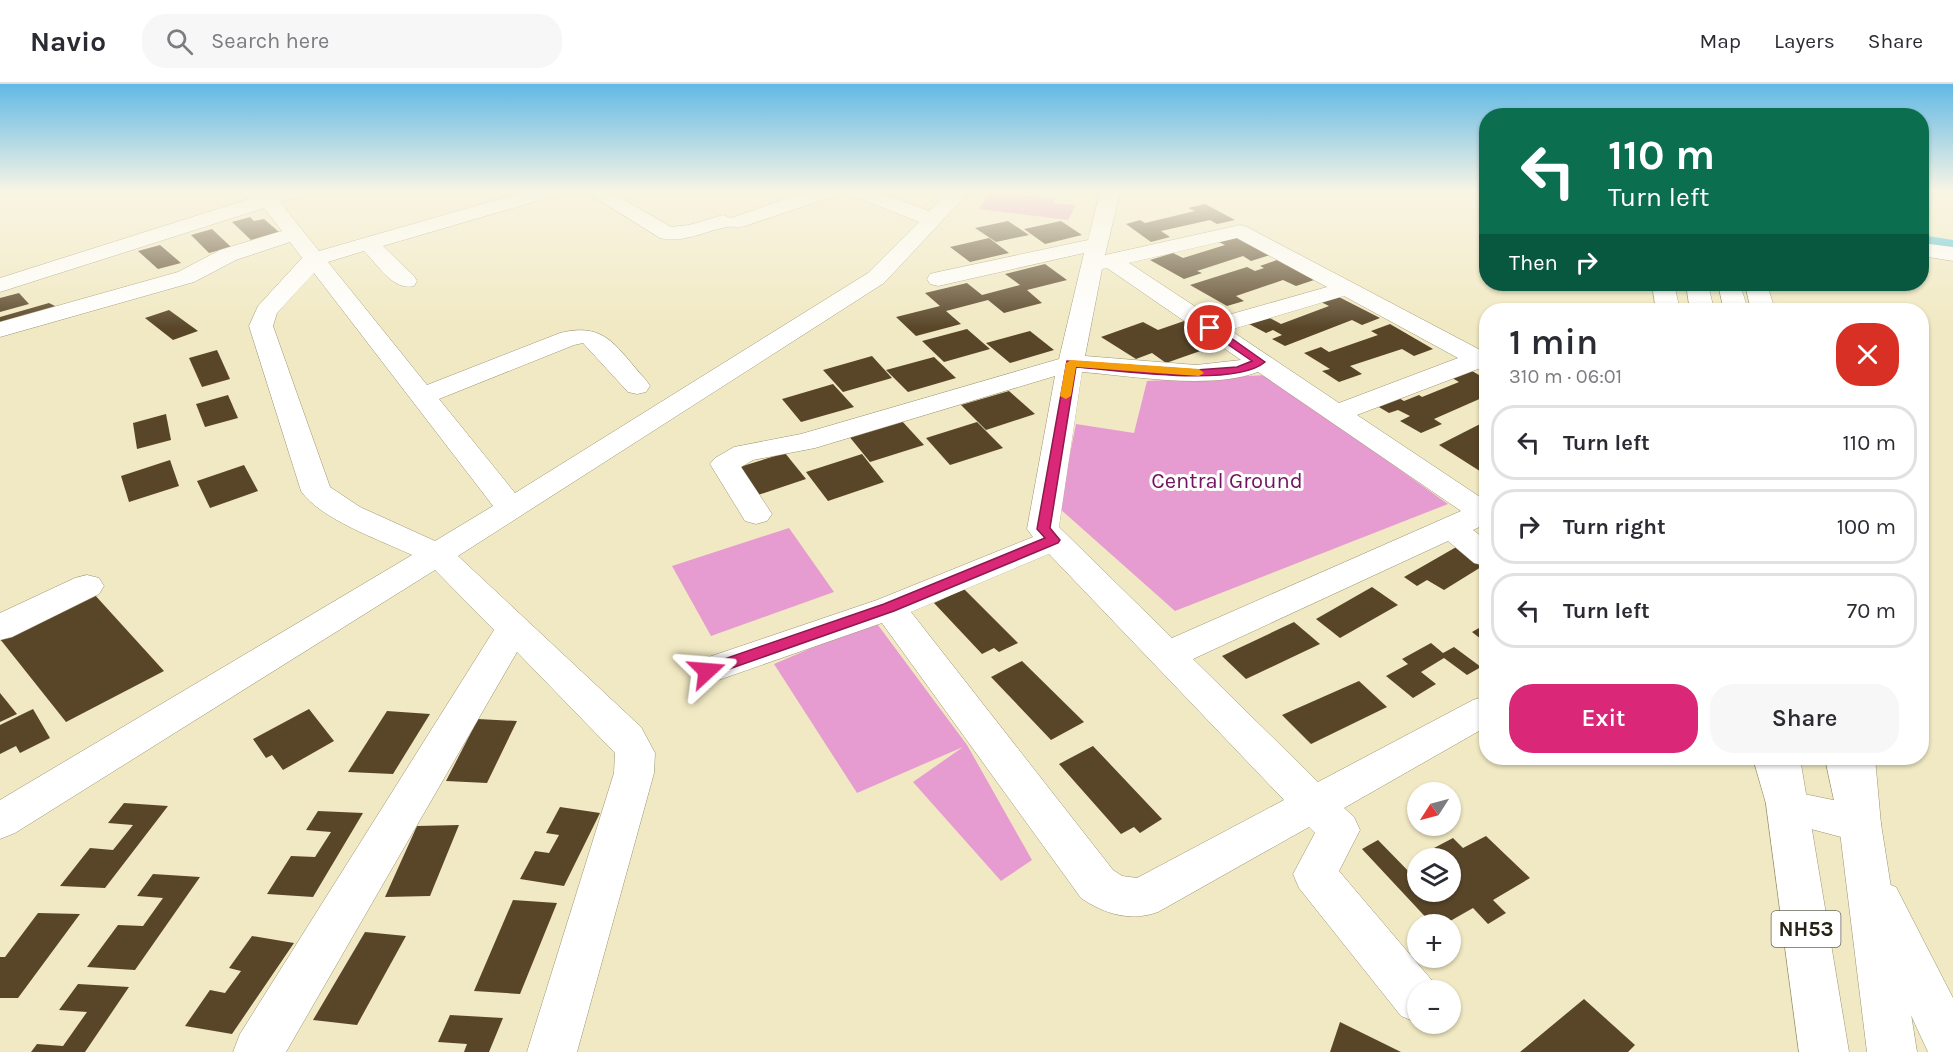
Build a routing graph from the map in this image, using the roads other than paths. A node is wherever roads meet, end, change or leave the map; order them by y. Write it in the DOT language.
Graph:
graph roads {
  1 [pos="143,237"];
  2 [pos="284,237"];
  3 [pos="297,237"];
  4 [pos="388,237"];
  5 [pos="916,237"];
  6 [pos="1103,237"];
  7 [pos="1205,237"];
  8 [pos="1252,237"];
  9 [pos="1929,238"];
  10 [pos="1953,241"];
  11 [pos="368,243"];
  12 [pos="1929,251"];
  13 [pos="1953,254"];
  14 [pos="1100,256"];
  15 [pos="314,259"];
  16 [pos="939,279"];
  17 [pos="406,281"];
  18 [pos="0,285"];
  19 [pos="1347,288"];
  20 [pos="1210,328"];
  21 [pos="0,330"];
  22 [pos="1479,359"];
  23 [pos="1260,362"];
  24 [pos="1479,362"];
  25 [pos="1071,363"];
  26 [pos="637,386"];
  27 [pos="422,396"];
  28 [pos="1336,413"];
  29 [pos="1479,508"];
  30 [pos="511,509"];
  31 [pos="756,514"];
  32 [pos="1479,515"];
  33 [pos="1450,527"];
  34 [pos="1054,540"];
  35 [pos="1479,550"];
  36 [pos="437,554"];
  37 [pos="87,586"];
  38 [pos="889,608"];
  39 [pos="0,628"];
  40 [pos="513,628"];
  41 [pos="1168,655"];
  42 [pos="707,671"];
  43 [pos="1479,714"];
  44 [pos="1775,765"];
  45 [pos="1781,765"];
  46 [pos="1847,765"];
  47 [pos="1856,765"];
  48 [pos="1314,804"];
  49 [pos="1788,807"];
  50 [pos="0,821"];
  51 [pos="1860,824"];
  52 [pos="1865,871"];
  53 [pos="1407,987"];
  54 [pos="1953,1050"];
  55 [pos="258,1052"];
  56 [pos="552,1052"];
  57 [pos="1824,1052"];
  58 [pos="1892,1052"];
  1 -- 18 [label="main road"];
  2 -- 21 [label="main road"];
  3 -- 15 [label="main road"];
  4 -- 11 [label="main road"];
  5 -- 30 [label="main road"];
  6 -- 14 [label="main road"];
  7 -- 14 [label="main road"];
  8 -- 19 [label="main road"];
  9 -- 10 [label="main road"];
  11 -- 15 [label="main road"];
  11 -- 17 [label="main road"];
  12 -- 13 [label="main road"];
  14 -- 16 [label="main road"];
  14 -- 20 [label="main road"];
  14 -- 25 [label="main road"];
  15 -- 27 [label="main road"];
  15 -- 36 [label="main road"];
  19 -- 20 [label="main road"];
  19 -- 22 [label="main road"];
  20 -- 23 [label="main road"];
  23 -- 25 [label="main road"];
  23 -- 28 [label="main road"];
  24 -- 28 [label="main road"];
  25 -- 31 [label="main road"];
  25 -- 34 [label="main road"];
  26 -- 27 [label="main road"];
  27 -- 30 [label="main road"];
  28 -- 29 [label="main road"];
  30 -- 36 [label="main road"];
  32 -- 33 [label="main road"];
  33 -- 35 [label="main road"];
  33 -- 41 [label="main road"];
  34 -- 38 [label="main road"];
  34 -- 41 [label="main road"];
  36 -- 40 [label="main road"];
  36 -- 50 [label="main road"];
  37 -- 39 [label="main road"];
  38 -- 42 [label="main road"];
  38 -- 48 [label="main road"];
  40 -- 55 [label="main road"];
  40 -- 56 [label="main road"];
  41 -- 48 [label="main road"];
  43 -- 48 [label="main road"];
  44 -- 49 [label="main road"];
  45 -- 49 [label="main road, NH53"];
  46 -- 51 [label="main road, NH53"];
  47 -- 51 [label="main road"];
  48 -- 53 [label="main road"];
  49 -- 51 [label="main road"];
  49 -- 57 [label="main road, NH53"];
  51 -- 52 [label="main road, NH53"];
  52 -- 54 [label="main road"];
  52 -- 58 [label="main road, NH53"];
}
